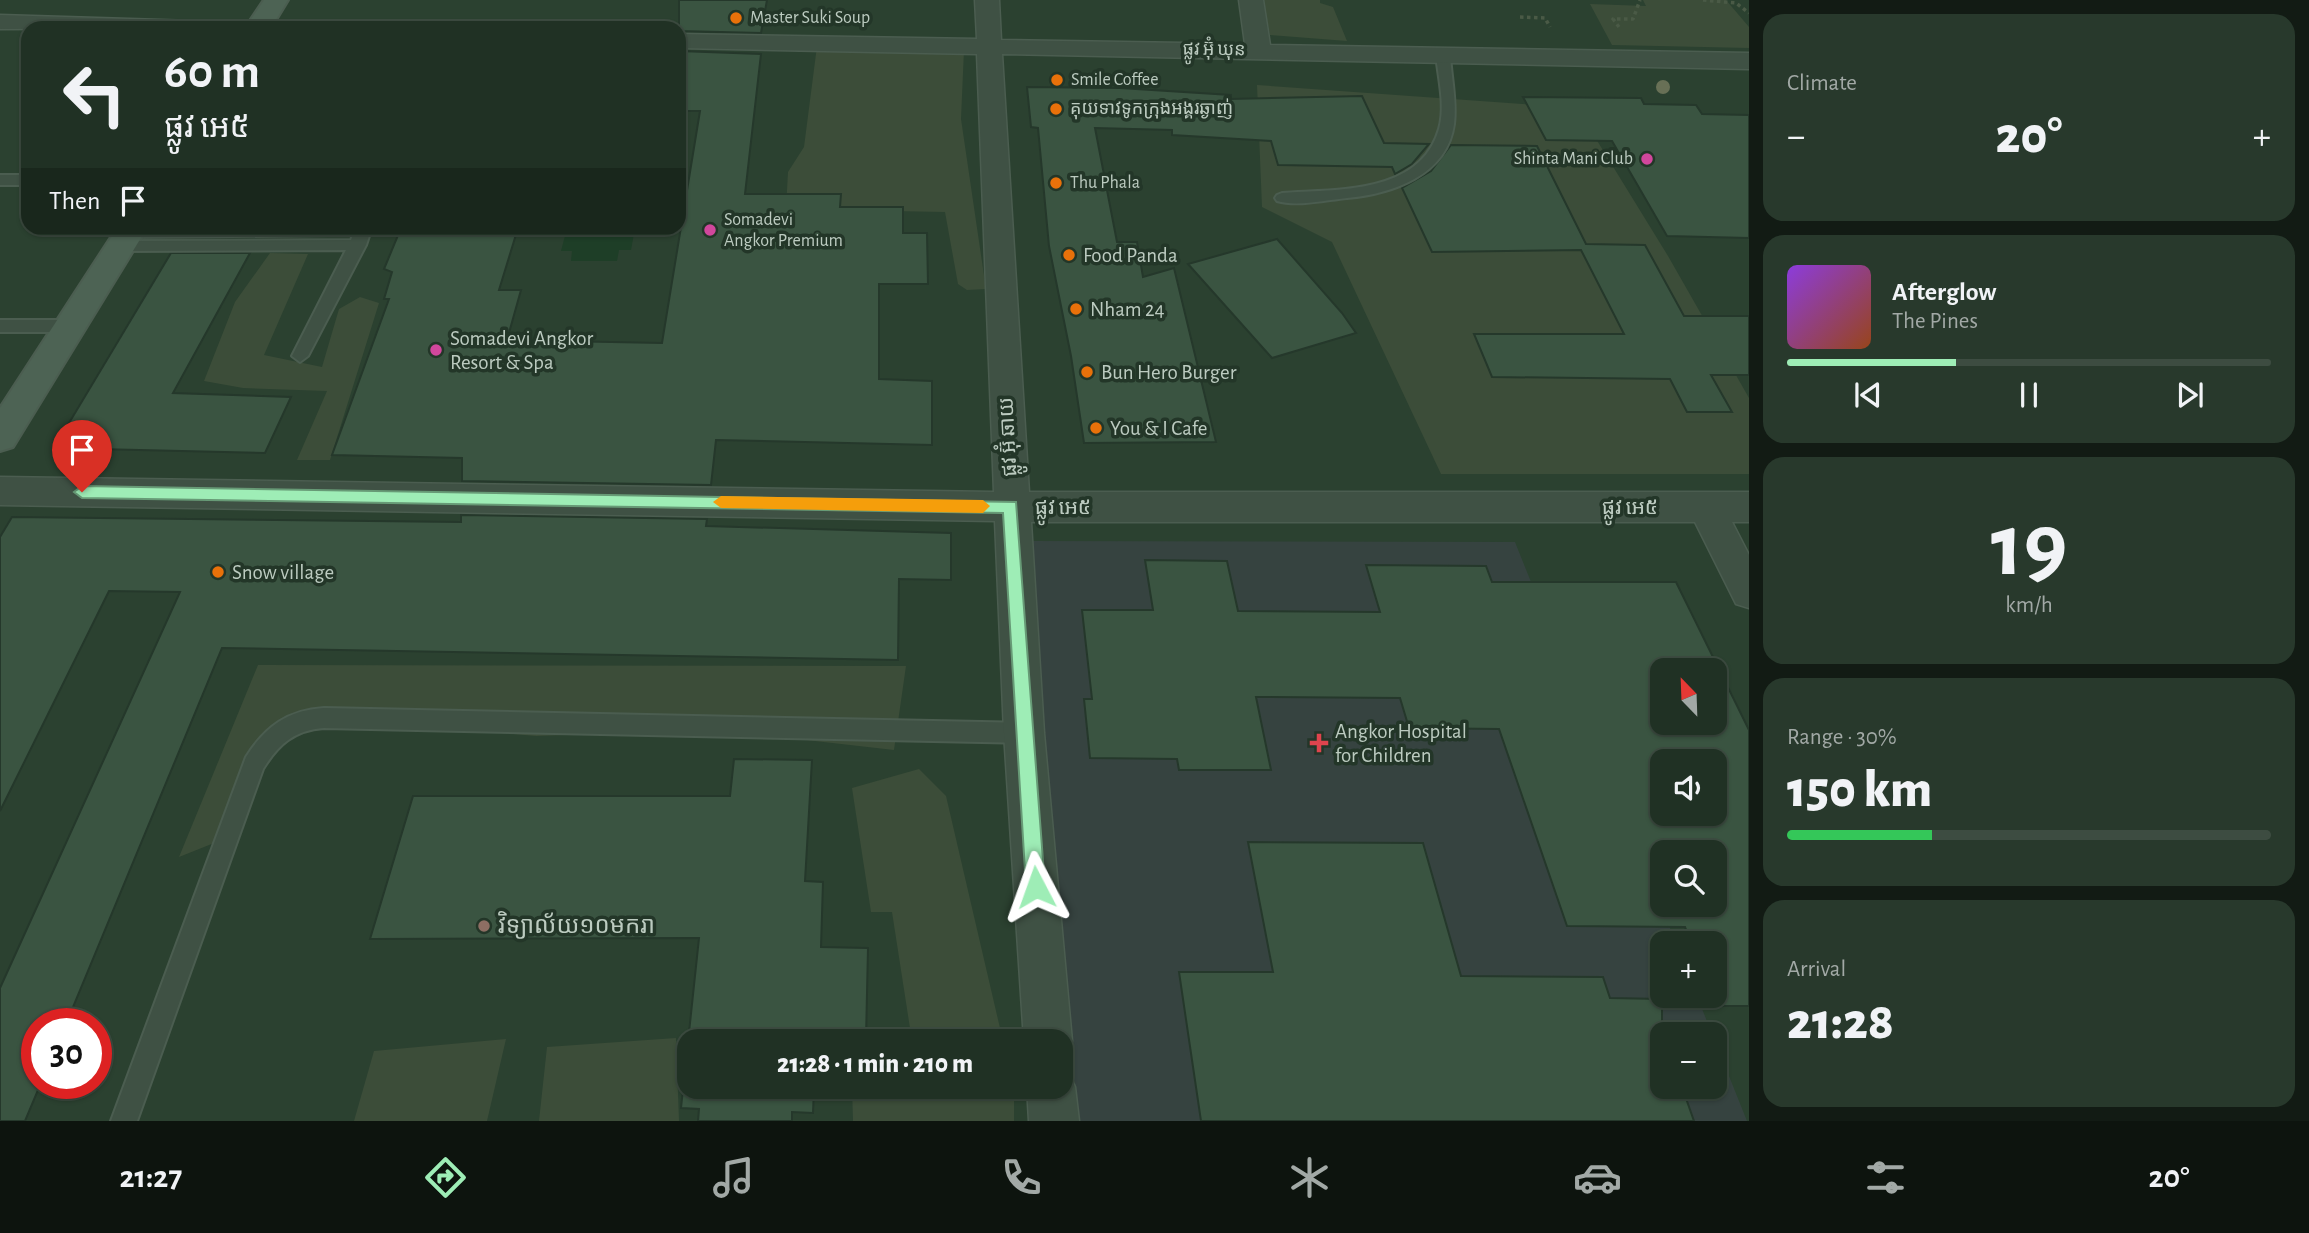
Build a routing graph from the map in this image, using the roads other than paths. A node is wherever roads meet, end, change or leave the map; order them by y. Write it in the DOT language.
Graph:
graph roads {
  1 [pos="276,0"];
  2 [pos="987,0"];
  3 [pos="1251,0"];
  4 [pos="262,21"];
  5 [pos="0,22"];
  6 [pos="21,23"];
  7 [pos="686,41"];
  8 [pos="989,45"];
  9 [pos="1258,51"];
  10 [pos="1443,54"];
  11 [pos="1749,61"];
  12 [pos="0,180"];
  13 [pos="21,180"];
  14 [pos="1282,198"];
  15 [pos="127,235"];
  16 [pos="361,235"];
  17 [pos="0,326"];
  18 [pos="70,326"];
  19 [pos="300,356"];
  20 [pos="0,437"];
  21 [pos="0,491"];
  22 [pos="1011,507"];
  23 [pos="1706,507"];
  24 [pos="1749,508"];
  25 [pos="1749,592"];
  26 [pos="1024,733"];
  27 [pos="1047,1029"];
  28 [pos="1052,1099"];
  29 [pos="124,1121"];
  30 [pos="1054,1121"];
  1 -- 4 [label="main road"];
  2 -- 8 [label="street, ផ្លូវ អ៊ុំ ឆាយ"];
  3 -- 9 [label="street"];
  5 -- 6 [label="street"];
  7 -- 8 [label="street, ផ្លូវ អ៊ុំ ឃុន"];
  8 -- 9 [label="street, ផ្លូវ អ៊ុំ ឃុន"];
  8 -- 22 [label="street, ផ្លូវ អ៊ុំ ឆាយ"];
  9 -- 10 [label="street, ផ្លូវ អ៊ុំ ឃុន"];
  10 -- 11 [label="street, ផ្លូវ អ៊ុំ ឃុន"];
  10 -- 14 [label="lane"];
  12 -- 13 [label="lane"];
  15 -- 18 [label="main road"];
  16 -- 19 [label="lane"];
  17 -- 18 [label="lane"];
  18 -- 20 [label="main road"];
  21 -- 22 [label="street, ផ្លូវ អេ៥"];
  22 -- 23 [label="street, ផ្លូវ អេ៥"];
  22 -- 26 [label="street, ផ្លូវ អ៊ុំ ឆាយ"];
  23 -- 24 [label="street, ផ្លូវ អេ៥"];
  23 -- 25 [label="street"];
  26 -- 27 [label="street, ផ្លូវ អ៊ុំ ឆាយ"];
  26 -- 29 [label="lane"];
  28 -- 30 [label="street"];
}
